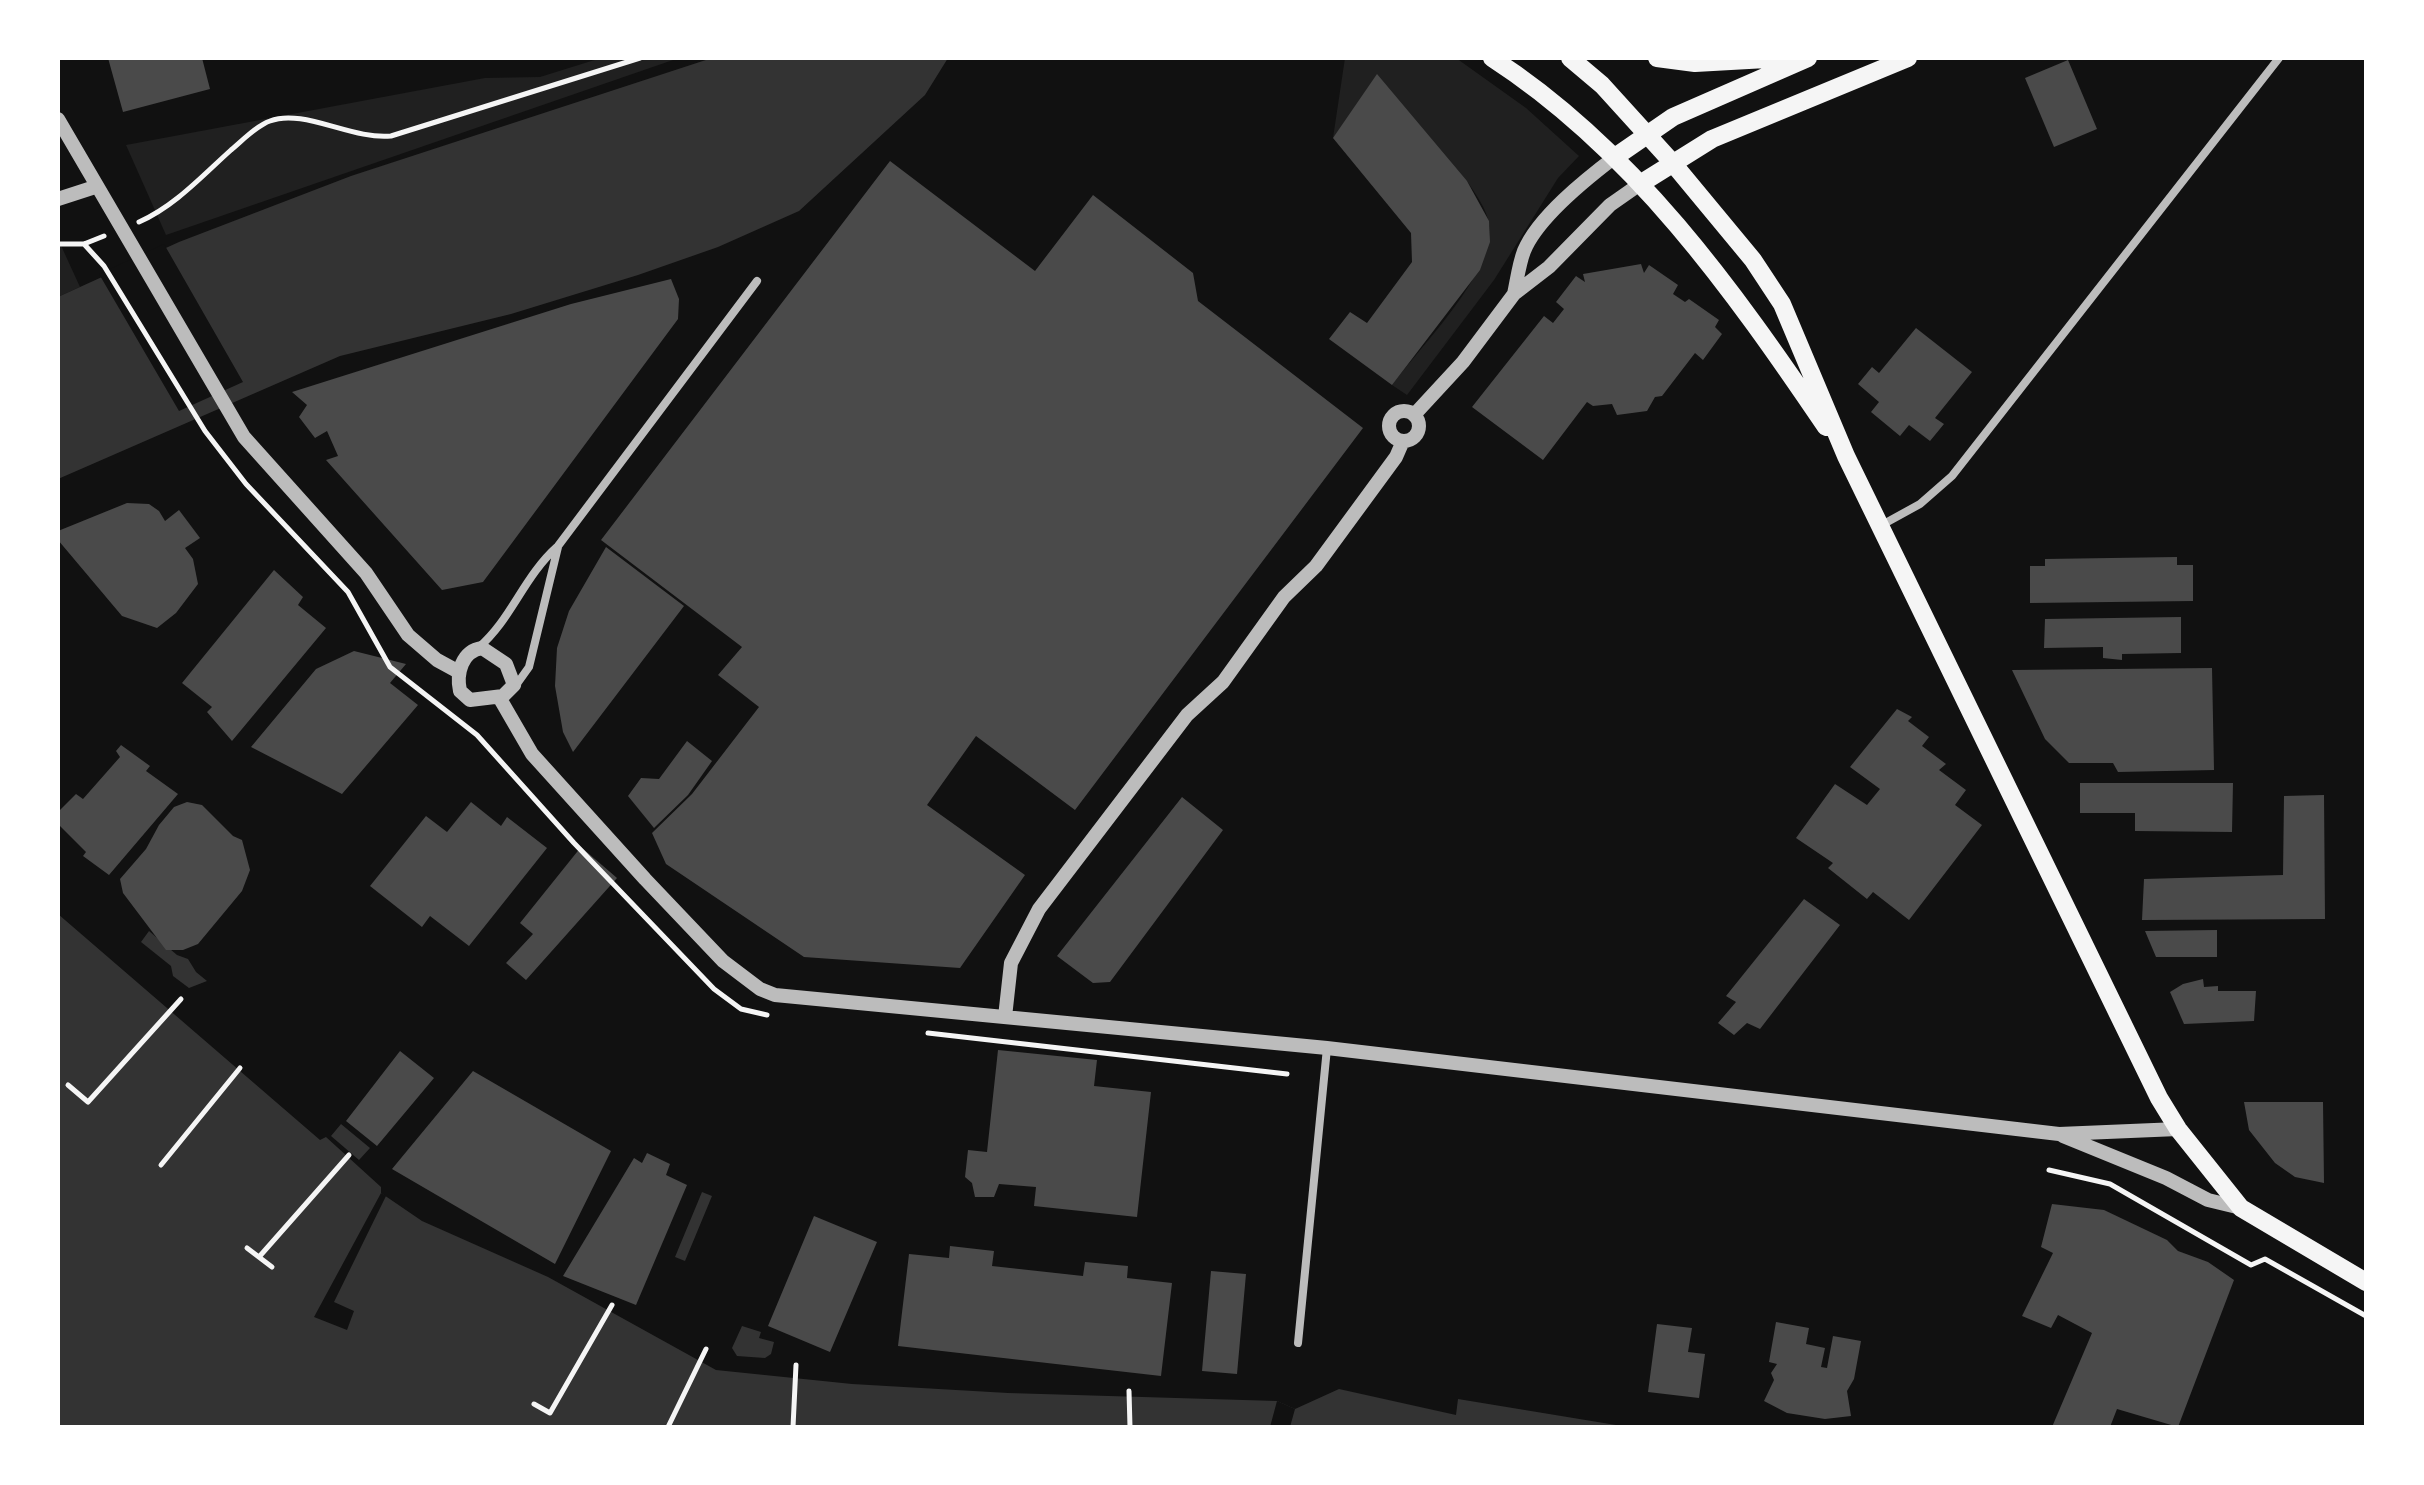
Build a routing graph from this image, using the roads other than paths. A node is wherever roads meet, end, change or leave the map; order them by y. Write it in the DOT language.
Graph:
graph roads {
  1 [pos="1492,58"];
  2 [pos="1570,58"];
  3 [pos="1657,58"];
  4 [pos="1784,58"];
  5 [pos="1808,58"];
  6 [pos="1908,58"];
  7 [pos="2279,58"];
  8 [pos="58,119"];
  9 [pos="1646,133"];
  10 [pos="1615,157"];
  11 [pos="1671,161"];
  12 [pos="1640,184"];
  13 [pos="95,187"];
  14 [pos="58,199"];
  15 [pos="757,281"];
  16 [pos="1514,294"];
  17 [pos="1414,415"];
  18 [pos="1403,441"];
  19 [pos="1846,456"];
  20 [pos="1880,526"];
  21 [pos="558,546"];
  22 [pos="478,649"];
  23 [pos="459,672"];
  24 [pos="505,694"];
  25 [pos="1005,1017"];
  26 [pos="1327,1048"];
  27 [pos="2178,1129"];
  28 [pos="2059,1134"];
  29 [pos="2241,1208"];
  30 [pos="2366,1282"];
  31 [pos="1298,1343"];
  1 -- 10 [label="main road"];
  2 -- 9 [label="main road"];
  3 -- 4 [label="main road"];
  5 -- 9 [label="main road"];
  6 -- 11 [label="main road"];
  7 -- 20 [label="street"];
  8 -- 13 [label="street"];
  9 -- 10 [label="main road"];
  9 -- 11 [label="main road"];
  10 -- 12 [label="main road"];
  10 -- 16 [label="street"];
  11 -- 12 [label="main road"];
  11 -- 19 [label="main road"];
  12 -- 16 [label="street"];
  12 -- 19 [label="main road"];
  13 -- 14 [label="street"];
  13 -- 23 [label="street"];
  15 -- 21 [label="street"];
  16 -- 17 [label="street"];
  17 -- 18 [label="street"];
  17 -- 18 [label="street"];
  18 -- 25 [label="street"];
  19 -- 20 [label="main road"];
  20 -- 27 [label="main road"];
  21 -- 22 [label="street"];
  21 -- 24 [label="street"];
  22 -- 23 [label="street"];
  22 -- 24 [label="street"];
  23 -- 24 [label="street"];
  24 -- 25 [label="street"];
  25 -- 26 [label="street"];
  26 -- 28 [label="street"];
  26 -- 31 [label="street"];
  27 -- 28 [label="street"];
  27 -- 29 [label="main road"];
  28 -- 29 [label="street"];
  29 -- 30 [label="main road"];
}
